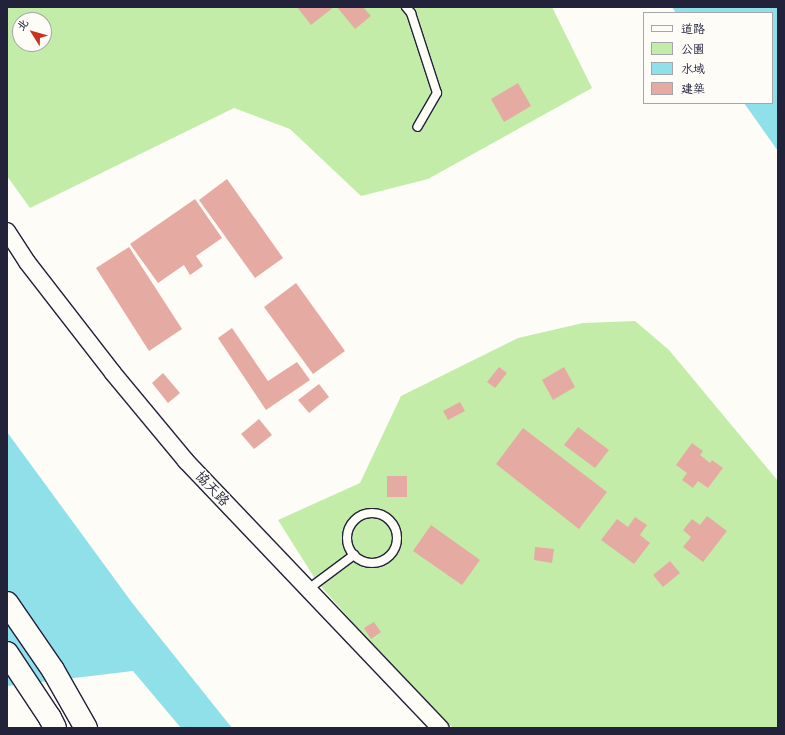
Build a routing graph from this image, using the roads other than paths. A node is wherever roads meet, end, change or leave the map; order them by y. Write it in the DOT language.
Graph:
graph roads {
  1 [pos="406,7"];
  2 [pos="417,127"];
  3 [pos="7,231"];
  4 [pos="354,555"];
  5 [pos="308,590"];
  6 [pos="7,603"];
  7 [pos="7,653"];
  8 [pos="54,728"];
  9 [pos="86,728"];
  10 [pos="440,728"];
  1 -- 2 [label="lane"];
  3 -- 5 [label="street, 協天路"];
  4 -- 4 [label="lane"];
  4 -- 5 [label="lane"];
  5 -- 10 [label="street, 協天路"];
  6 -- 9 [label="street"];
  7 -- 8 [label="street"];
}
